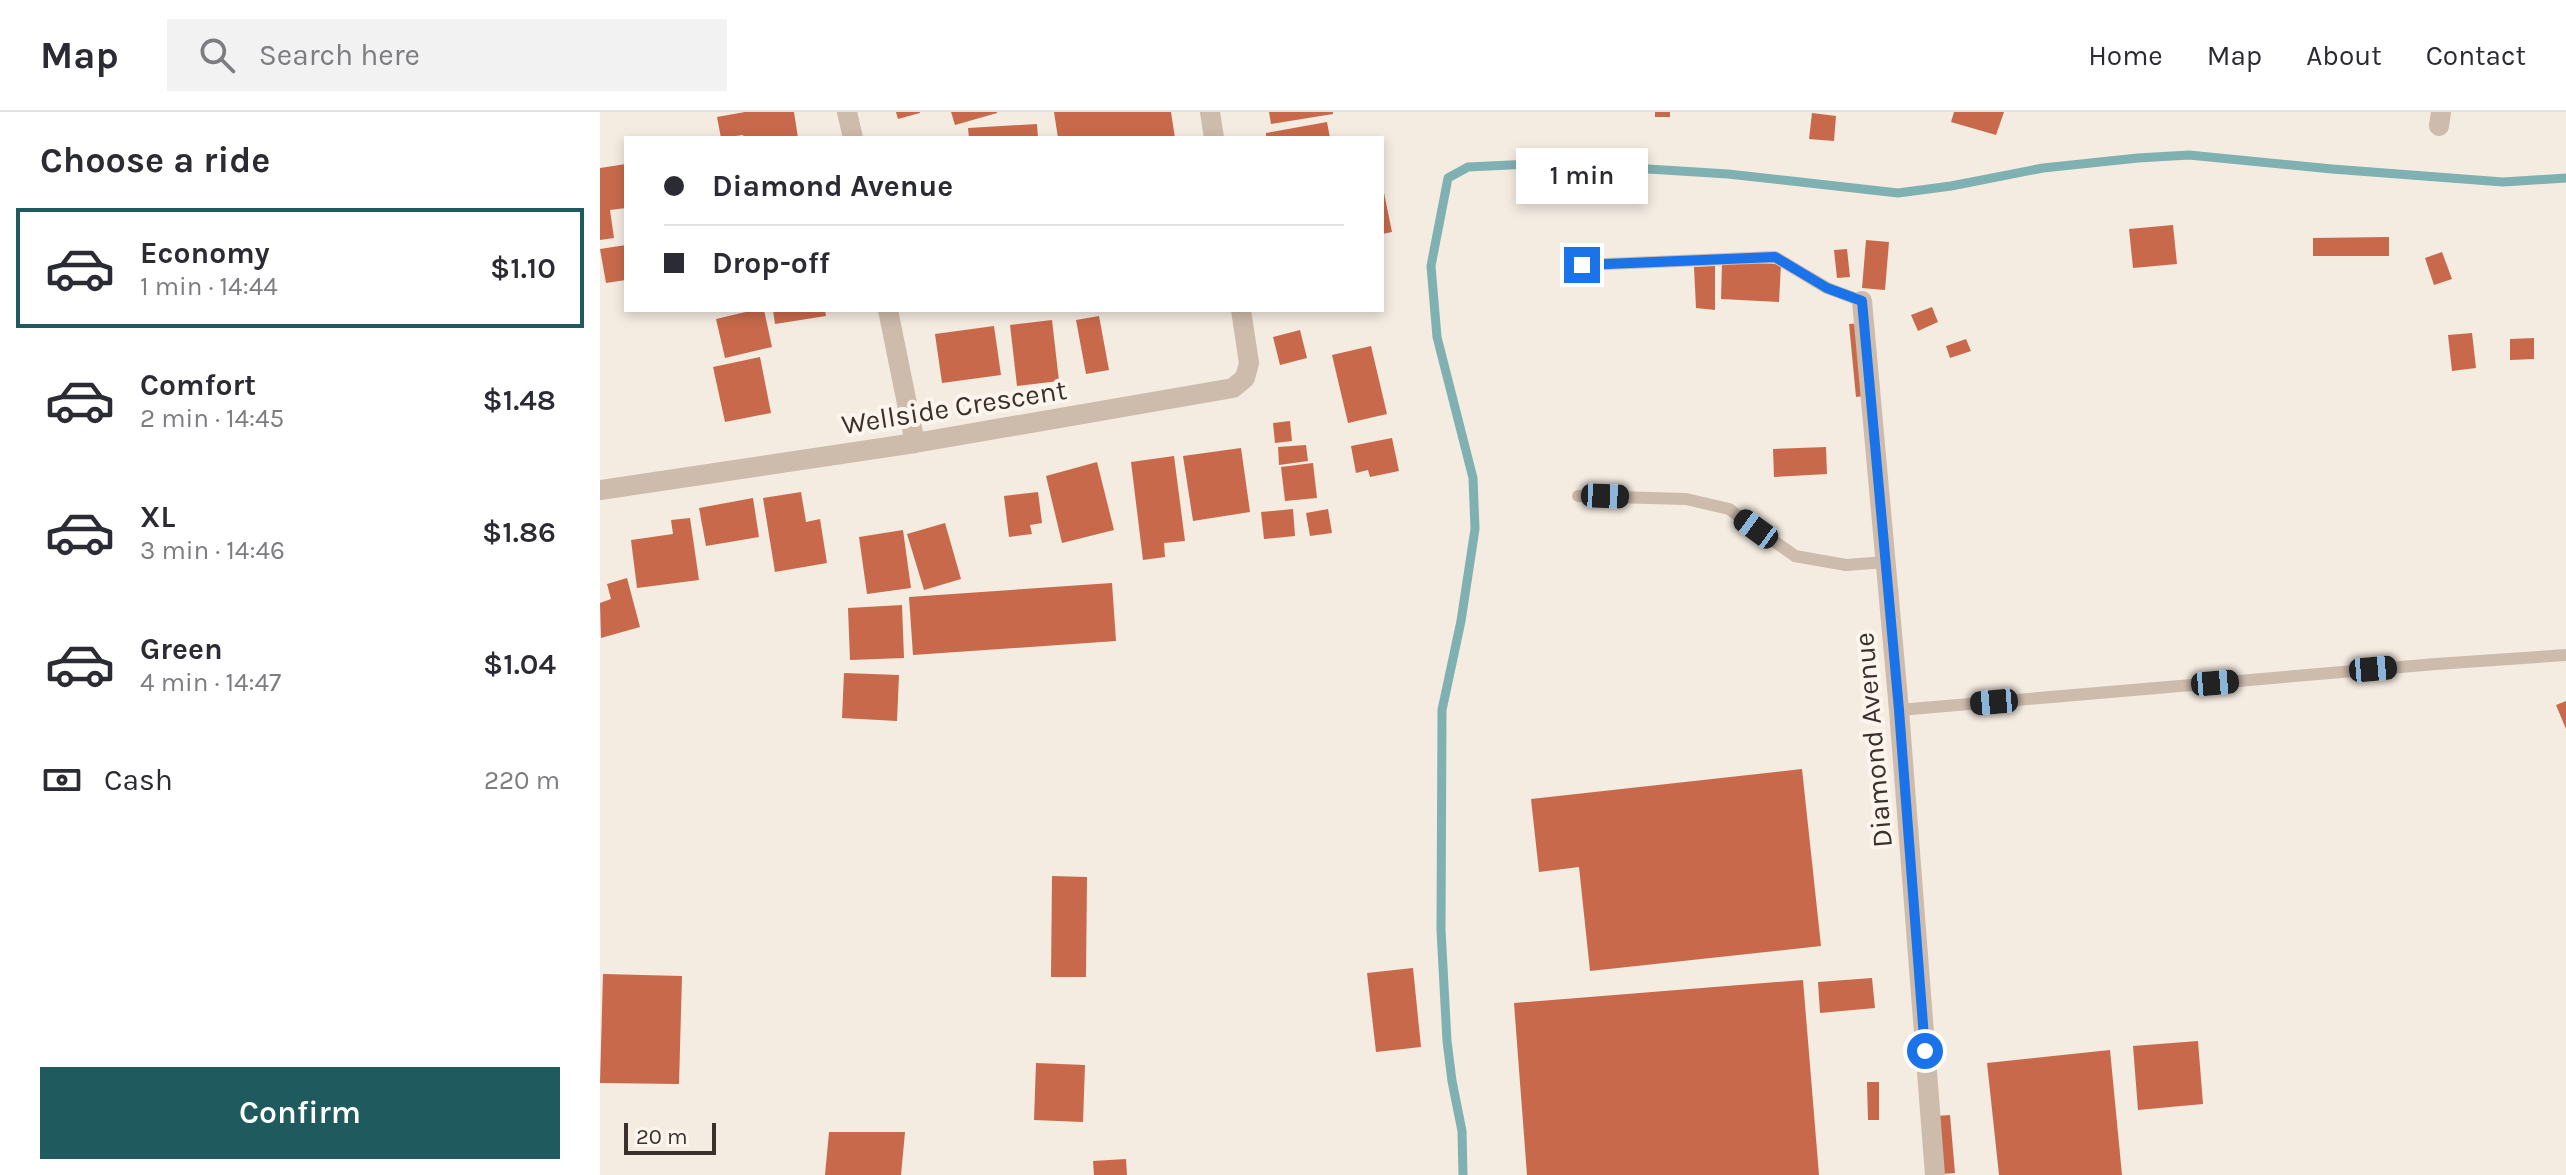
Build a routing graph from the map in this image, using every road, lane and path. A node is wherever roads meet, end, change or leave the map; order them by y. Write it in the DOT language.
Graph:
graph roads {
  1 [pos="847,112"];
  2 [pos="1210,112"];
  3 [pos="853,136"];
  4 [pos="1214,136"];
  5 [pos="1582,265"];
  6 [pos="1862,301"];
  7 [pos="888,312"];
  8 [pos="1241,312"];
  9 [pos="915,443"];
  10 [pos="600,490"];
  11 [pos="1578,496"];
  12 [pos="1886,562"];
  13 [pos="2566,655"];
  14 [pos="1899,710"];
  15 [pos="1935,1175"];
  1 -- 3 [label="street"];
  2 -- 4 [label="street"];
  5 -- 6 [label="lane"];
  6 -- 12 [label="street, Diamond Avenue"];
  7 -- 9 [label="street"];
  8 -- 9 [label="street, Wellside Crescent"];
  9 -- 10 [label="street, Wellside Crescent"];
  11 -- 12 [label="lane"];
  12 -- 14 [label="street, Diamond Avenue"];
  13 -- 14 [label="lane"];
  14 -- 15 [label="street, Diamond Avenue"];
}
